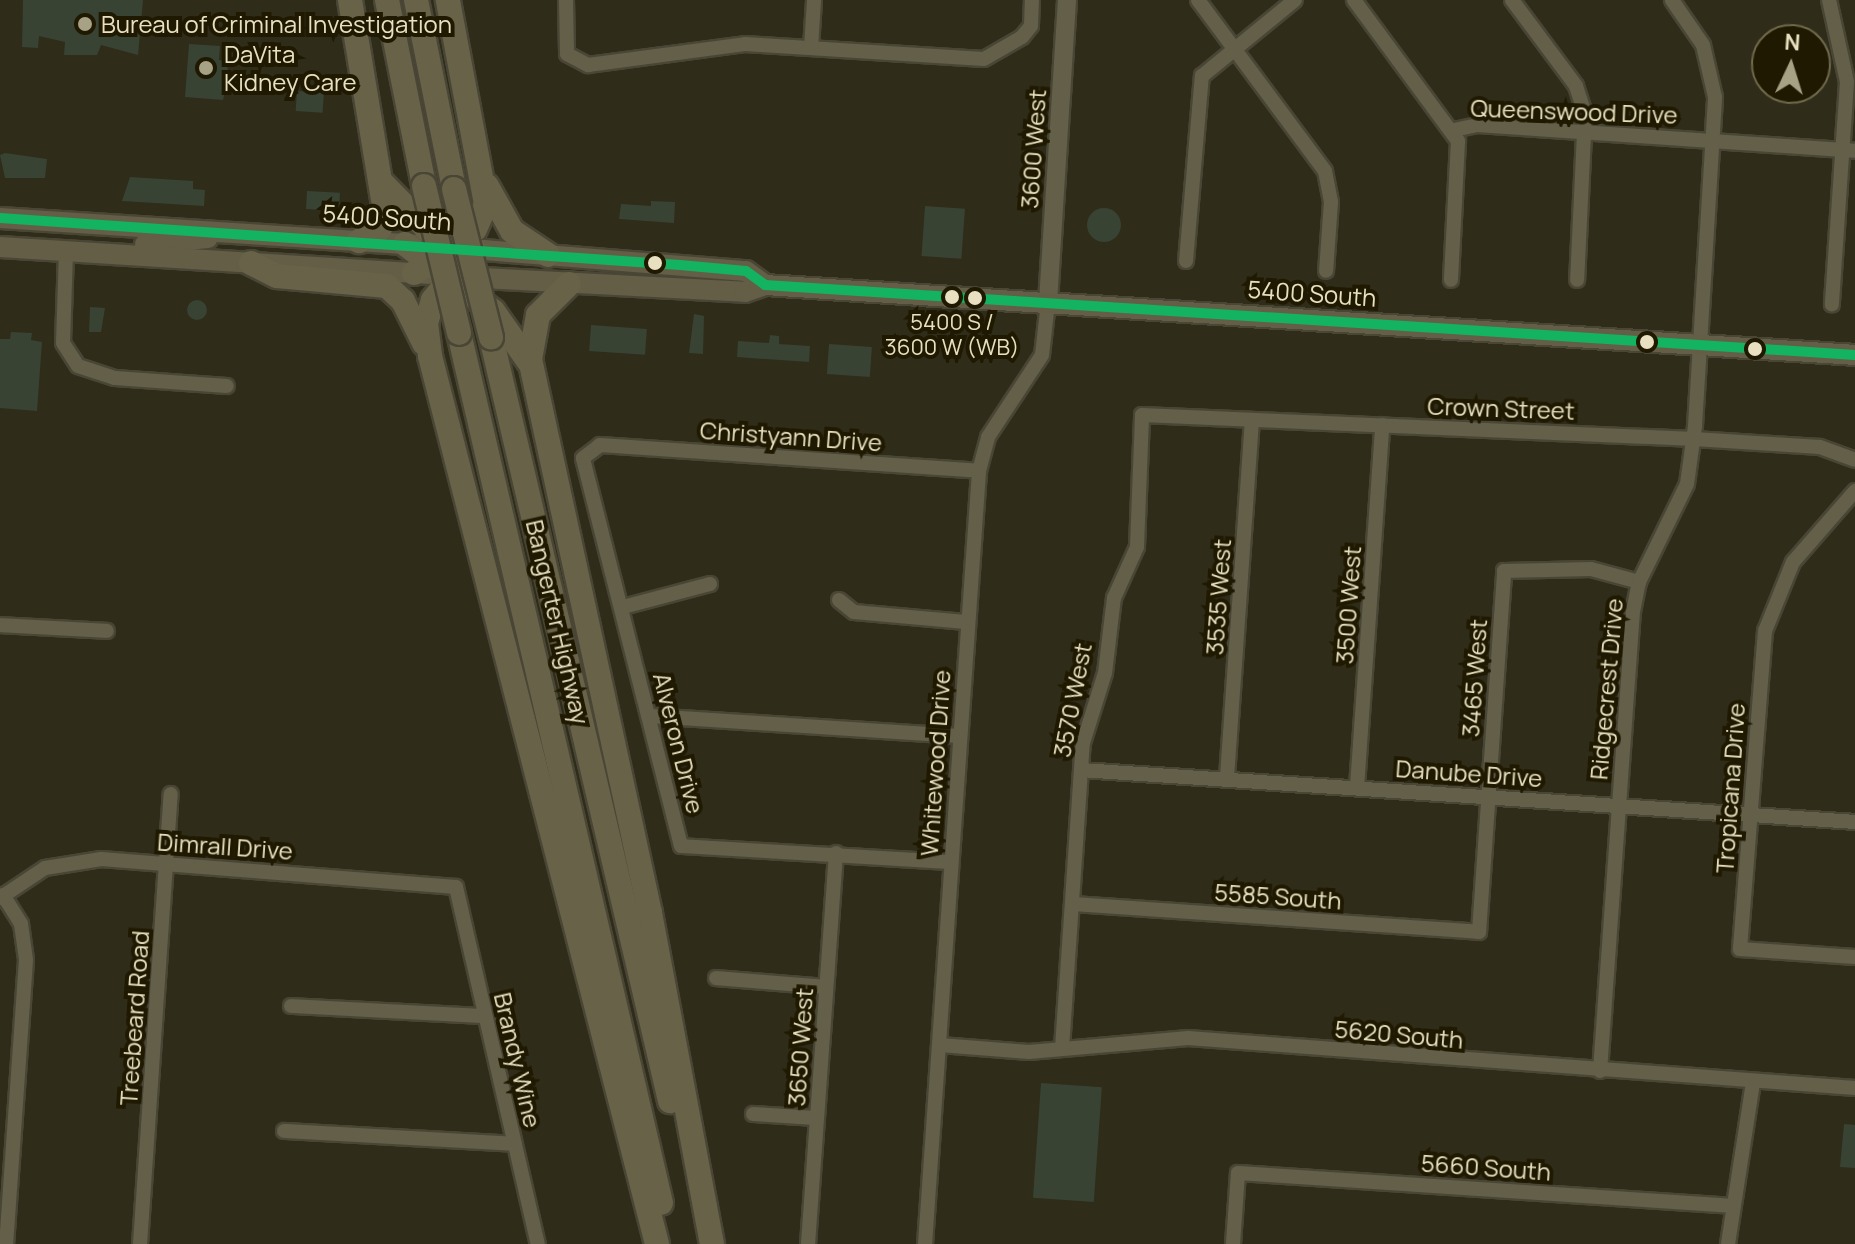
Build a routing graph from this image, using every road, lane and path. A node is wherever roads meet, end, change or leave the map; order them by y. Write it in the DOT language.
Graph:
graph roads {
  1 [pos="350,0"];
  2 [pos="387,0"];
  3 [pos="416,0"];
  4 [pos="448,0"];
  5 [pos="566,0"];
  6 [pos="814,0"];
  7 [pos="1032,0"];
  8 [pos="1067,0"];
  9 [pos="1198,0"];
  10 [pos="1295,0"];
  11 [pos="1354,0"];
  12 [pos="1512,0"];
  13 [pos="1672,0"];
  14 [pos="1829,0"];
  15 [pos="1233,46"];
  16 [pos="811,48"];
  17 [pos="1454,130"];
  18 [pos="1587,132"];
  19 [pos="1714,139"];
  20 [pos="1849,150"];
  21 [pos="383,184"];
  22 [pos="487,186"];
  23 [pos="0,218"];
  24 [pos="94,224"];
  25 [pos="223,232"];
  26 [pos="0,233"];
  27 [pos="359,241"];
  28 [pos="405,244"];
  29 [pos="0,247"];
  30 [pos="66,252"];
  31 [pos="548,255"];
  32 [pos="1186,261"];
  33 [pos="251,263"];
  34 [pos="450,264"];
  35 [pos="1326,271"];
  36 [pos="1451,280"];
  37 [pos="1577,280"];
  38 [pos="569,284"];
  39 [pos="765,285"];
  40 [pos="1048,302"];
  41 [pos="1832,304"];
  42 [pos="1700,345"];
  43 [pos="1855,355"];
  44 [pos="430,356"];
  45 [pos="532,370"];
  46 [pos="227,386"];
  47 [pos="1142,415"];
  48 [pos="1252,420"];
  49 [pos="1382,425"];
  50 [pos="1694,439"];
  51 [pos="600,445"];
  52 [pos="1855,460"];
  53 [pos="979,471"];
  54 [pos="1855,491"];
  55 [pos="1639,582"];
  56 [pos="710,584"];
  57 [pos="839,600"];
  58 [pos="623,607"];
  59 [pos="966,622"];
  60 [pos="0,625"];
  61 [pos="107,631"];
  62 [pos="649,716"];
  63 [pos="959,736"];
  64 [pos="1081,770"];
  65 [pos="1227,777"];
  66 [pos="1357,787"];
  67 [pos="171,794"];
  68 [pos="1488,797"];
  69 [pos="1618,805"];
  70 [pos="1750,816"];
  71 [pos="1855,822"];
  72 [pos="836,853"];
  73 [pos="950,862"];
  74 [pos="166,864"];
  75 [pos="456,887"];
  76 [pos="2,897"];
  77 [pos="1073,904"];
  78 [pos="1479,932"];
  79 [pos="1855,957"];
  80 [pos="716,978"];
  81 [pos="826,987"];
  82 [pos="291,1006"];
  83 [pos="485,1016"];
  84 [pos="940,1045"];
  85 [pos="1062,1048"];
  86 [pos="1600,1071"];
  87 [pos="1753,1082"];
  88 [pos="1855,1088"];
  89 [pos="753,1114"];
  90 [pos="816,1118"];
  91 [pos="284,1131"];
  92 [pos="515,1144"];
  93 [pos="1731,1206"];
  94 [pos="6,1244"];
  95 [pos="140,1244"];
  96 [pos="538,1244"];
  97 [pos="657,1244"];
  98 [pos="669,1244"];
  99 [pos="702,1244"];
  100 [pos="712,1244"];
  101 [pos="808,1244"];
  102 [pos="925,1244"];
  103 [pos="1233,1244"];
  104 [pos="1728,1244"];
  1 -- 21 [label="highway"];
  2 -- 98 [label="highway, Bangerter Highway, bridge"];
  3 -- 99 [label="highway, Bangerter Highway, bridge"];
  4 -- 22 [label="highway"];
  5 -- 16 [label="street"];
  6 -- 16 [label="street"];
  7 -- 16 [label="street"];
  8 -- 40 [label="street, 3600 West"];
  9 -- 15 [label="street"];
  10 -- 15 [label="street"];
  11 -- 17 [label="street, Queenswood Drive"];
  12 -- 18 [label="street"];
  13 -- 19 [label="street, Ridgecrest Drive"];
  14 -- 20 [label="street"];
  15 -- 32 [label="street"];
  15 -- 35 [label="street"];
  17 -- 18 [label="street, Queenswood Drive"];
  17 -- 36 [label="street"];
  18 -- 19 [label="street, Queenswood Drive"];
  18 -- 37 [label="street"];
  19 -- 20 [label="street, Queenswood Drive"];
  19 -- 42 [label="street, Ridgecrest Drive"];
  20 -- 41 [label="street"];
  21 -- 27 [label="highway"];
  21 -- 34 [label="highway"];
  22 -- 31 [label="highway"];
  22 -- 34 [label="highway"];
  23 -- 24 [label="main road, 5400 South"];
  24 -- 25 [label="main road, 5400 South"];
  24 -- 26 [label="main road"];
  25 -- 27 [label="main road, 5400 South"];
  25 -- 30 [label="main road"];
  27 -- 28 [label="main road, 5400 South"];
  28 -- 34 [label="highway"];
  29 -- 30 [label="main road, 5400 South"];
  30 -- 33 [label="main road, 5400 South"];
  30 -- 46 [label="street"];
  31 -- 34 [label="main road, 5400 South"];
  31 -- 39 [label="main road, 5400 South"];
  33 -- 34 [label="main road, 5400 South"];
  33 -- 44 [label="highway"];
  34 -- 38 [label="main road, 5400 South"];
  34 -- 44 [label="highway"];
  34 -- 45 [label="highway"];
  38 -- 39 [label="main road, 5400 South"];
  38 -- 45 [label="highway"];
  39 -- 40 [label="main road, 5400 South"];
  40 -- 42 [label="main road, 5400 South"];
  40 -- 53 [label="street, Whitewood Drive"];
  42 -- 43 [label="main road, 5400 South"];
  42 -- 50 [label="street, Ridgecrest Drive"];
  44 -- 97 [label="highway"];
  45 -- 100 [label="highway"];
  47 -- 48 [label="street, Crown Street"];
  47 -- 64 [label="street, 3570 West"];
  48 -- 49 [label="street, Crown Street"];
  48 -- 65 [label="street, 3535 West"];
  49 -- 50 [label="street, Crown Street"];
  49 -- 66 [label="street, 3500 West"];
  50 -- 52 [label="street, Crown Street"];
  50 -- 55 [label="street, Ridgecrest Drive"];
  51 -- 53 [label="street, Christyann Drive"];
  51 -- 58 [label="street, Alveron Drive"];
  53 -- 59 [label="street, Whitewood Drive"];
  54 -- 70 [label="street, Tropicana Drive"];
  55 -- 68 [label="street, 3465 West"];
  55 -- 69 [label="street, Ridgecrest Drive"];
  56 -- 58 [label="street"];
  57 -- 59 [label="street"];
  58 -- 62 [label="street, Alveron Drive"];
  59 -- 63 [label="street, Whitewood Drive"];
  60 -- 61 [label="street"];
  62 -- 63 [label="street"];
  62 -- 72 [label="street, Alveron Drive"];
  63 -- 73 [label="street, Whitewood Drive"];
  64 -- 65 [label="street, Danube Drive"];
  64 -- 77 [label="street, 3570 West"];
  65 -- 66 [label="street, Danube Drive"];
  66 -- 68 [label="street, Danube Drive"];
  67 -- 74 [label="street, Treebeard Road"];
  68 -- 69 [label="street, Danube Drive"];
  68 -- 78 [label="street, 3465 West"];
  69 -- 70 [label="street, Danube Drive"];
  69 -- 86 [label="street, Ridgecrest Drive"];
  70 -- 71 [label="street, Danube Drive"];
  70 -- 79 [label="street, Tropicana Drive"];
  72 -- 73 [label="street, Alveron Drive"];
  72 -- 81 [label="street, 3650 West"];
  73 -- 84 [label="street, Whitewood Drive"];
  74 -- 75 [label="street, Dimrall Drive"];
  74 -- 76 [label="street, Dimrall Drive"];
  74 -- 95 [label="street, Treebeard Road"];
  75 -- 83 [label="street, Brandy Wine"];
  76 -- 94 [label="street"];
  77 -- 78 [label="street, 5585 South"];
  77 -- 85 [label="street, 3570 West"];
  80 -- 81 [label="street"];
  81 -- 90 [label="street, 3650 West"];
  82 -- 83 [label="street"];
  83 -- 92 [label="street, Brandy Wine"];
  84 -- 85 [label="street, 5620 South"];
  84 -- 102 [label="street, Whitewood Drive"];
  85 -- 86 [label="street, 5620 South"];
  86 -- 87 [label="street, 5620 South"];
  87 -- 88 [label="street, 5620 South"];
  87 -- 93 [label="street"];
  89 -- 90 [label="street"];
  90 -- 101 [label="street, 3650 West"];
  91 -- 92 [label="street"];
  92 -- 96 [label="street, Brandy Wine"];
  93 -- 103 [label="street, 5660 South"];
  93 -- 104 [label="street"];
}
